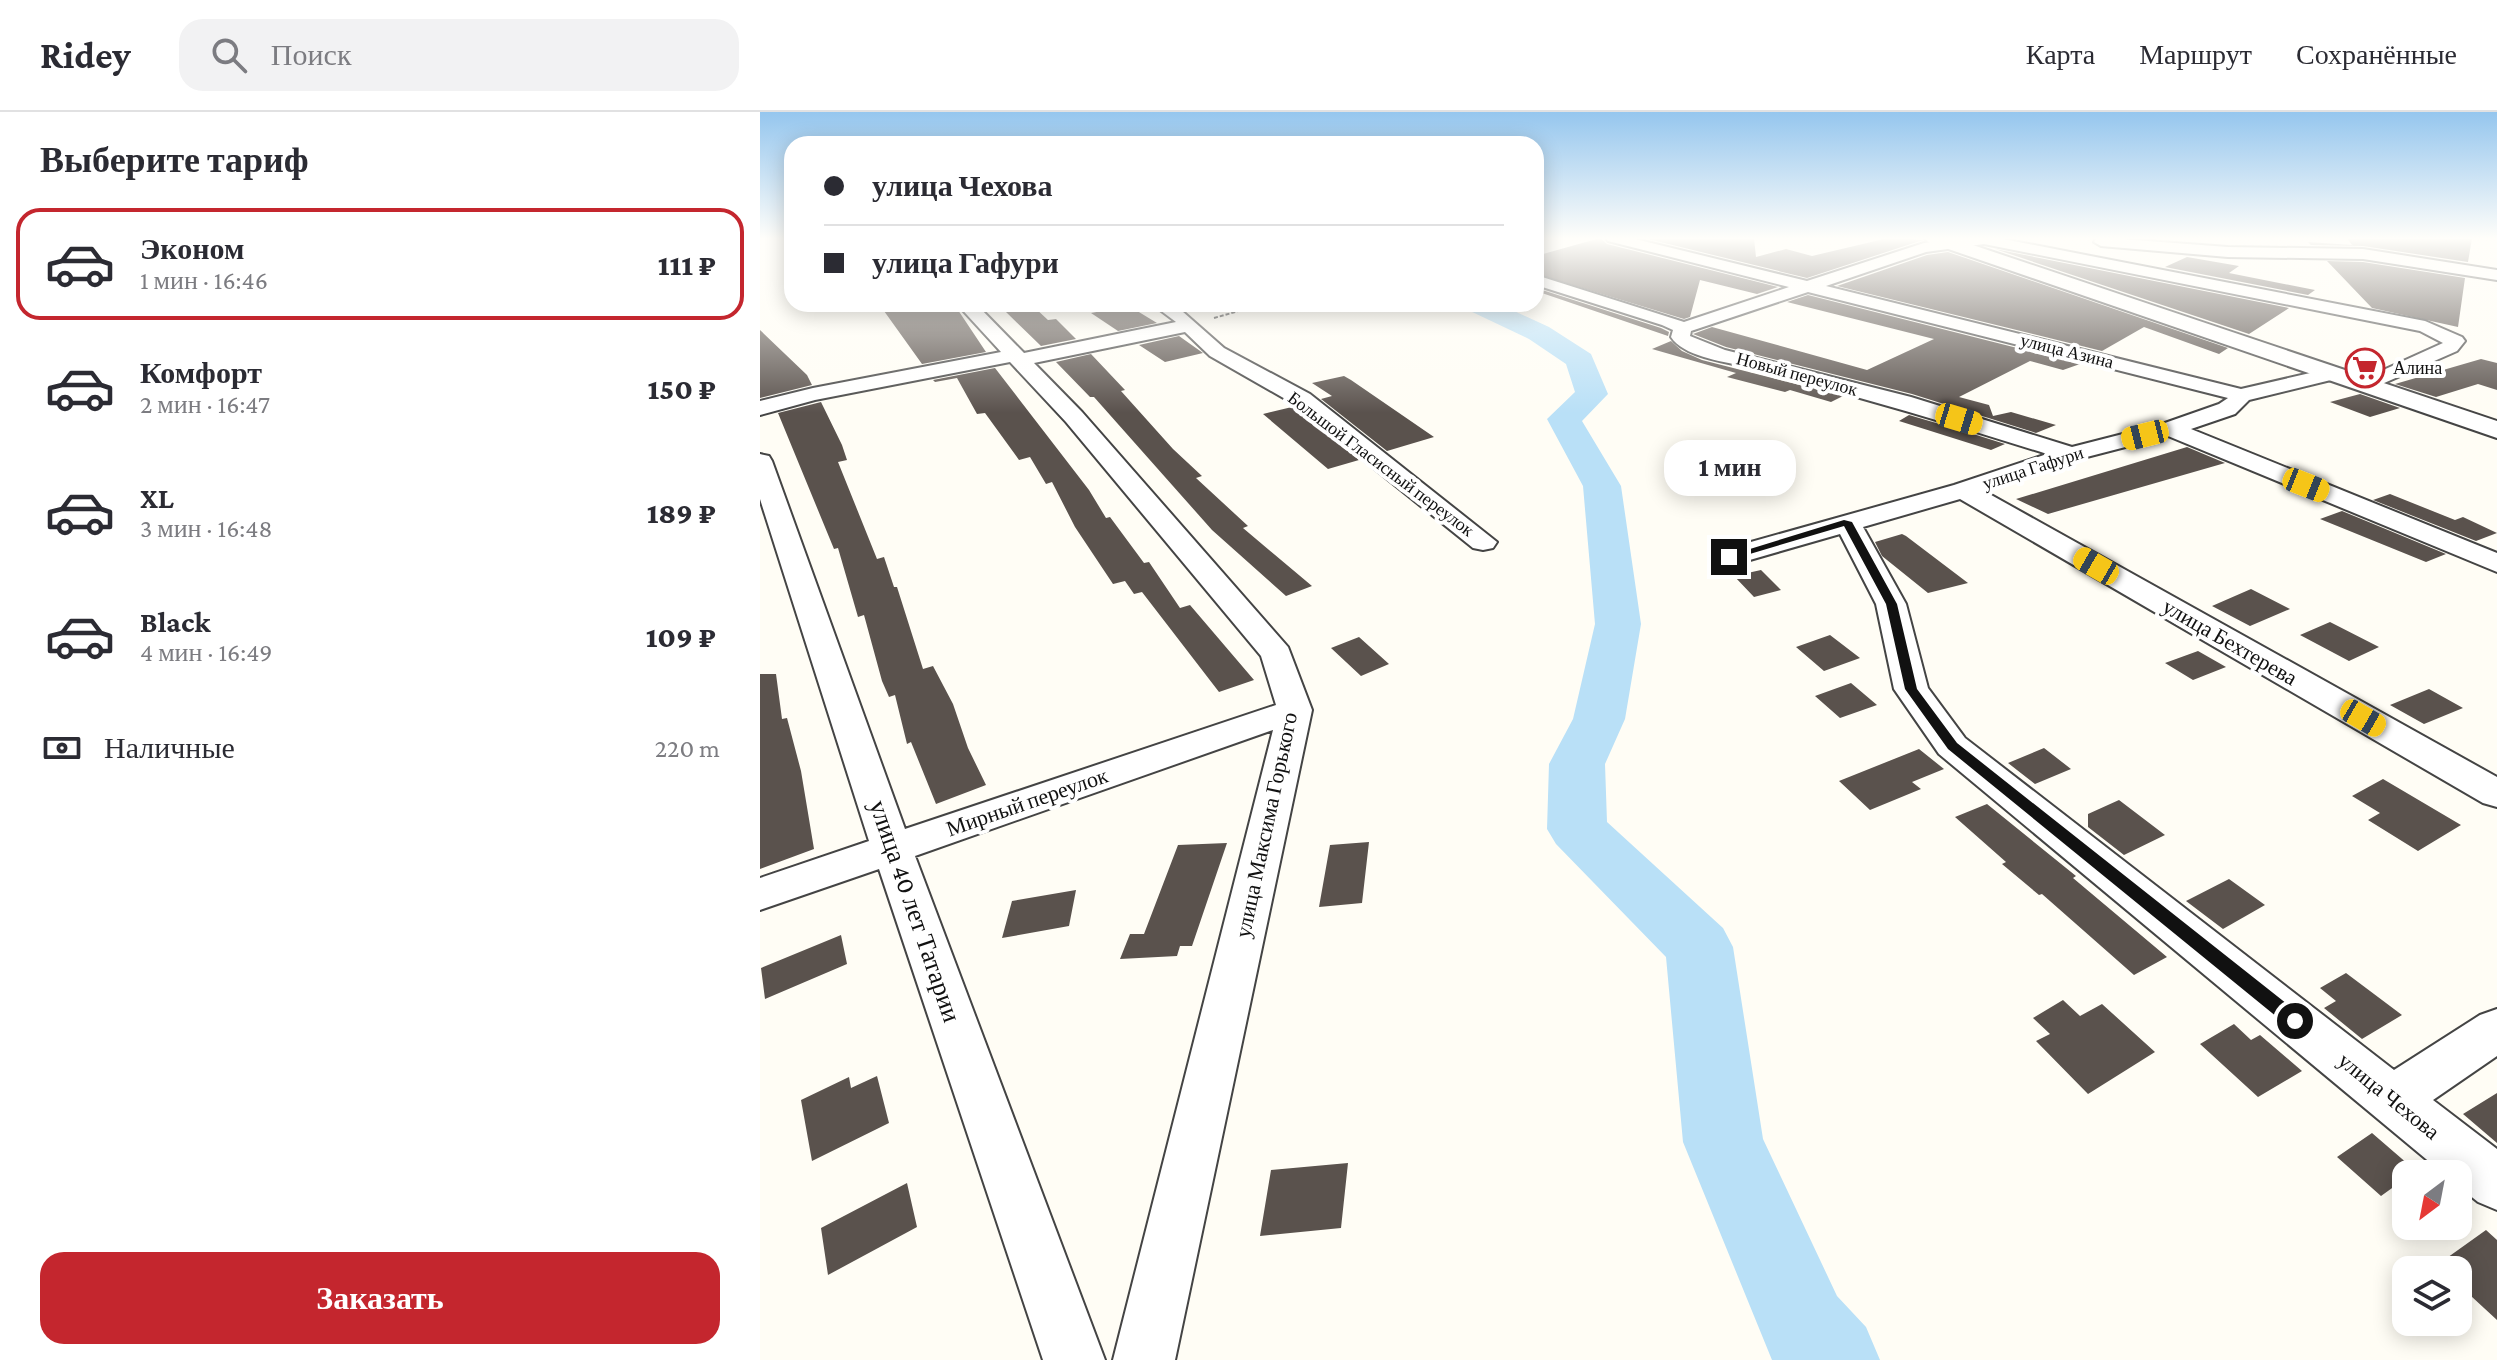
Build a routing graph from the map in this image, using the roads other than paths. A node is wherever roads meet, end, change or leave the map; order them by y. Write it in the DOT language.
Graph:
graph roads {
  1 [pos="1586,296"];
  2 [pos="1775,296"];
  3 [pos="1851,296"];
  4 [pos="2103,296"];
  5 [pos="2269,296"];
  6 [pos="974,312"];
  7 [pos="1172,312"];
  8 [pos="1190,325"];
  9 [pos="1683,328"];
  10 [pos="1017,358"];
  11 [pos="2332,374"];
  12 [pos="2366,385"];
  13 [pos="2241,395"];
  14 [pos="760,408"];
  15 [pos="2170,429"];
  16 [pos="2497,430"];
  17 [pos="2071,454"];
  18 [pos="760,461"];
  19 [pos="1963,490"];
  20 [pos="1847,522"];
  21 [pos="1483,542"];
  22 [pos="1729,557"];
  23 [pos="2497,563"];
  24 [pos="1295,710"];
  25 [pos="2497,794"];
  26 [pos="892,848"];
  27 [pos="760,894"];
  28 [pos="2497,1030"];
  29 [pos="2392,1099"];
  30 [pos="2497,1183"];
  31 [pos="1074,1360"];
  32 [pos="1144,1360"];
  1 -- 9 [label="street, Новый переулок"];
  2 -- 9 [label="street"];
  3 -- 13 [label="street, улица Азина"];
  4 -- 11 [label="street"];
  5 -- 12 [label="street"];
  6 -- 10 [label="street, улица Максима Горького"];
  7 -- 8 [label="street, Большой Гласисный переулок"];
  8 -- 10 [label="street"];
  8 -- 21 [label="street, Большой Гласисный переулок"];
  9 -- 17 [label="street, Новый переулок"];
  10 -- 14 [label="street"];
  10 -- 24 [label="street, улица Максима Горького"];
  11 -- 12 [label="street"];
  11 -- 13 [label="street, улица Гафури"];
  12 -- 16 [label="street"];
  13 -- 15 [label="street, улица Гафури"];
  15 -- 17 [label="street, улица Гафури"];
  15 -- 23 [label="street"];
  17 -- 19 [label="street, улица Гафури"];
  18 -- 26 [label="street, улица 40 лет Татарии"];
  19 -- 20 [label="street, улица Гафури"];
  19 -- 25 [label="street, улица Бехтерева"];
  20 -- 22 [label="street, улица Гафури"];
  20 -- 29 [label="street, улица Чехова"];
  24 -- 26 [label="street, Мирный переулок"];
  24 -- 32 [label="street, улица Максима Горького"];
  26 -- 27 [label="street, Мирный переулок"];
  26 -- 31 [label="street, улица 40 лет Татарии"];
  28 -- 29 [label="street"];
  29 -- 30 [label="street, улица Чехова"];
}
